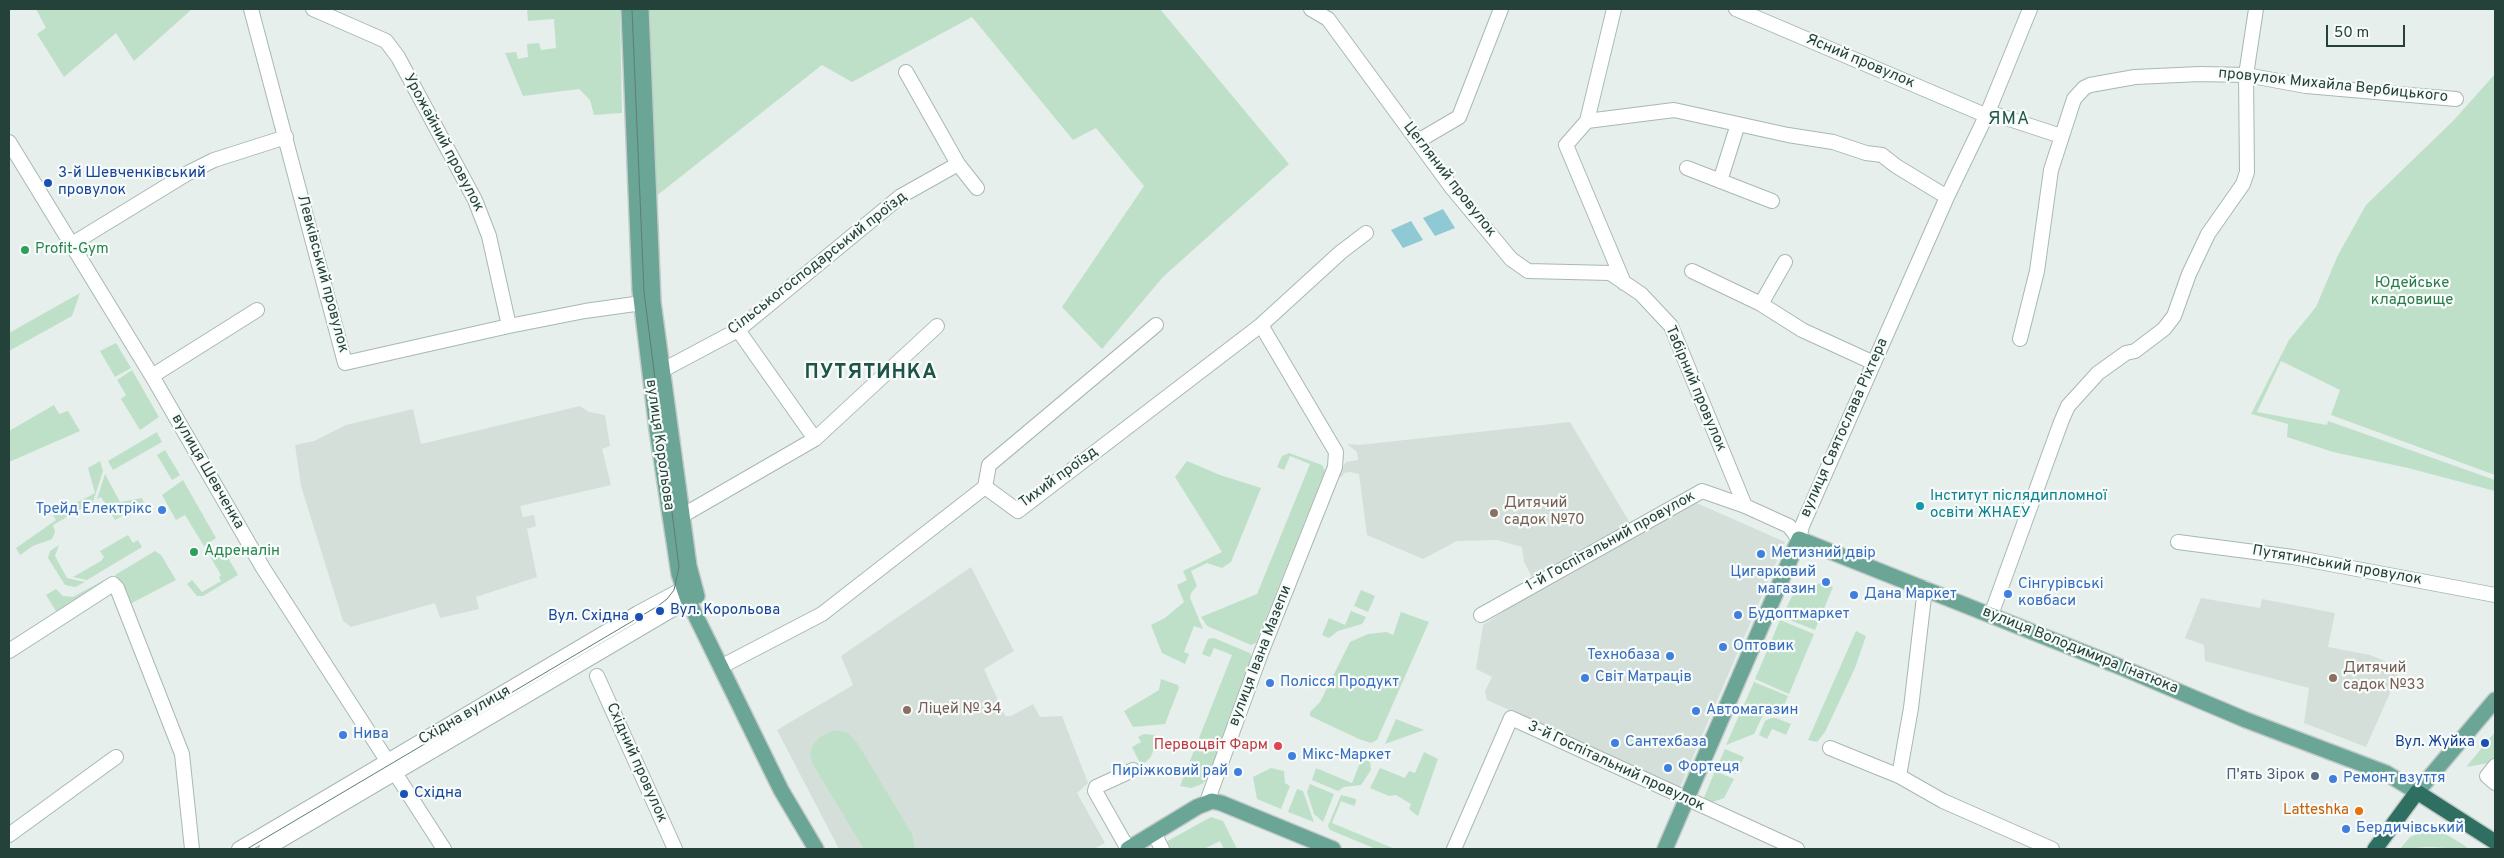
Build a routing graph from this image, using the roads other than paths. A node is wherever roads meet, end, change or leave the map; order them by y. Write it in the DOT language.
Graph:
graph roads {
  1 [pos="251,9"];
  2 [pos="313,9"];
  3 [pos="628,9"];
  4 [pos="641,9"];
  5 [pos="1311,9"];
  6 [pos="1501,9"];
  7 [pos="1614,9"];
  8 [pos="1736,9"];
  9 [pos="2030,9"];
  10 [pos="2256,9"];
  11 [pos="906,72"];
  12 [pos="2246,75"];
  13 [pos="2456,98"];
  14 [pos="1987,114"];
  15 [pos="1587,121"];
  16 [pos="1738,124"];
  17 [pos="286,136"];
  18 [pos="2061,136"];
  19 [pos="1418,141"];
  20 [pos="9,142"];
  21 [pos="958,164"];
  22 [pos="1687,168"];
  23 [pos="1720,181"];
  24 [pos="977,188"];
  25 [pos="1947,197"];
  26 [pos="1772,201"];
  27 [pos="1366,233"];
  28 [pos="72,244"];
  29 [pos="1785,262"];
  30 [pos="1692,271"];
  31 [pos="1625,283"];
  32 [pos="642,304"];
  33 [pos="1761,304"];
  34 [pos="257,310"];
  35 [pos="1156,325"];
  36 [pos="1261,325"];
  37 [pos="509,326"];
  38 [pos="937,326"];
  39 [pos="738,330"];
  40 [pos="2020,339"];
  41 [pos="1874,363"];
  42 [pos="656,372"];
  43 [pos="152,376"];
  44 [pos="815,439"];
  45 [pos="985,487"];
  46 [pos="1745,506"];
  47 [pos="676,519"];
  48 [pos="1799,539"];
  49 [pos="2178,542"];
  50 [pos="1925,588"];
  51 [pos="690,592"];
  52 [pos="2495,595"];
  53 [pos="1480,615"];
  54 [pos="1991,615"];
  55 [pos="9,651"];
  56 [pos="728,663"];
  57 [pos="597,676"];
  58 [pos="2495,700"];
  59 [pos="2495,711"];
  60 [pos="1830,748"];
  61 [pos="116,757"];
  62 [pos="2495,766"];
  63 [pos="391,767"];
  64 [pos="1133,770"];
  65 [pos="1899,776"];
  66 [pos="2495,783"];
  67 [pos="2421,794"];
  68 [pos="1686,800"];
  69 [pos="1207,802"];
  70 [pos="1154,833"];
  71 [pos="9,835"];
  72 [pos="2494,839"];
  73 [pos="248,847"];
  74 [pos="192,849"];
  75 [pos="266,849"];
  76 [pos="444,849"];
  77 [pos="676,849"];
  78 [pos="816,849"];
  79 [pos="825,849"];
  80 [pos="1128,849"];
  81 [pos="1162,849"];
  82 [pos="1332,849"];
  83 [pos="1454,849"];
  84 [pos="1665,849"];
  85 [pos="1797,849"];
  86 [pos="2052,849"];
  87 [pos="2375,849"];
  88 [pos="2385,849"];
  1 -- 17 [label="street, Левківський провулок"];
  2 -- 37 [label="street, Урожайний провулок"];
  3 -- 32 [label="main road, вулиця Корольова"];
  4 -- 42 [label="main road, вулиця Корольова"];
  5 -- 19 [label="street, Цегляний провулок"];
  6 -- 19 [label="street"];
  7 -- 15 [label="street, Табірний провулок"];
  8 -- 14 [label="street, Ясний провулок"];
  9 -- 14 [label="street, вулиця Святослава Ріхтера"];
  10 -- 12 [label="street"];
  11 -- 21 [label="street"];
  12 -- 13 [label="street, провулок Михайла Вербицького"];
  12 -- 18 [label="street, провулок Михайла Вербицького"];
  12 -- 54 [label="street"];
  14 -- 18 [label="street, Ясний провулок"];
  14 -- 25 [label="street, вулиця Святослава Ріхтера"];
  15 -- 16 [label="street"];
  15 -- 31 [label="street, Табірний провулок"];
  16 -- 23 [label="street"];
  16 -- 25 [label="street"];
  17 -- 28 [label="street"];
  17 -- 37 [label="street, Левківський провулок"];
  18 -- 40 [label="street, провулок Михайла Вербицького"];
  19 -- 31 [label="street, Цегляний провулок"];
  20 -- 28 [label="street, вулиця Шевченка"];
  21 -- 24 [label="street"];
  21 -- 39 [label="street, Сільськогосподарський проїзд"];
  22 -- 23 [label="street"];
  23 -- 26 [label="street"];
  25 -- 41 [label="street, вулиця Святослава Ріхтера"];
  27 -- 36 [label="street, Тихий проїзд"];
  28 -- 43 [label="street, вулиця Шевченка"];
  29 -- 33 [label="street"];
  30 -- 33 [label="street"];
  31 -- 46 [label="street, Табірний провулок"];
  32 -- 37 [label="street, Левківський провулок"];
  32 -- 42 [label="main road, вулиця Корольова"];
  33 -- 41 [label="street"];
  34 -- 43 [label="street"];
  35 -- 45 [label="street"];
  36 -- 45 [label="street, Тихий проїзд"];
  36 -- 69 [label="street, вулиця Івана Мазепи"];
  38 -- 44 [label="street"];
  39 -- 42 [label="street, Сільськогосподарський проїзд"];
  39 -- 44 [label="street"];
  41 -- 48 [label="street, вулиця Святослава Ріхтера"];
  42 -- 47 [label="main road, вулиця Корольова"];
  43 -- 63 [label="street, вулиця Шевченка"];
  44 -- 47 [label="street"];
  45 -- 56 [label="street"];
  46 -- 48 [label="street, вулиця Володимира Гнатюка"];
  46 -- 53 [label="street, 1-й Госпітальний провулок"];
  47 -- 51 [label="main road, вулиця Корольова"];
  48 -- 50 [label="main road, вулиця Володимира Гнатюка"];
  48 -- 68 [label="main road, вулиця Святослава Ріхтера"];
  49 -- 52 [label="street, Путятинський провулок"];
  50 -- 54 [label="main road, вулиця Володимира Гнатюка"];
  50 -- 65 [label="street"];
  51 -- 56 [label="main road, вулиця Корольова"];
  51 -- 63 [label="street, Східна вулиця"];
  51 -- 78 [label="main road, вулиця Корольова"];
  54 -- 67 [label="main road, вулиця Володимира Гнатюка"];
  55 -- 74 [label="street"];
  56 -- 79 [label="main road, вулиця Корольова"];
  57 -- 77 [label="street, Східний провулок"];
  58 -- 67 [label="main road"];
  59 -- 67 [label="main road"];
  60 -- 65 [label="street"];
  61 -- 71 [label="street"];
  62 -- 66 [label="street"];
  63 -- 73 [label="street, Східна вулиця"];
  63 -- 75 [label="street, Східна вулиця"];
  63 -- 76 [label="street, вулиця Шевченка"];
  64 -- 80 [label="street"];
  65 -- 86 [label="street"];
  67 -- 72 [label="highway"];
  67 -- 87 [label="highway"];
  67 -- 88 [label="highway"];
  68 -- 83 [label="street, 3-й Госпітальний провулок"];
  68 -- 84 [label="main road, вулиця Святослава Ріхтера"];
  68 -- 85 [label="street, 3-й Госпітальний провулок"];
  69 -- 70 [label="main road"];
  69 -- 82 [label="main road"];
  70 -- 80 [label="main road"];
  70 -- 81 [label="street"];
}
